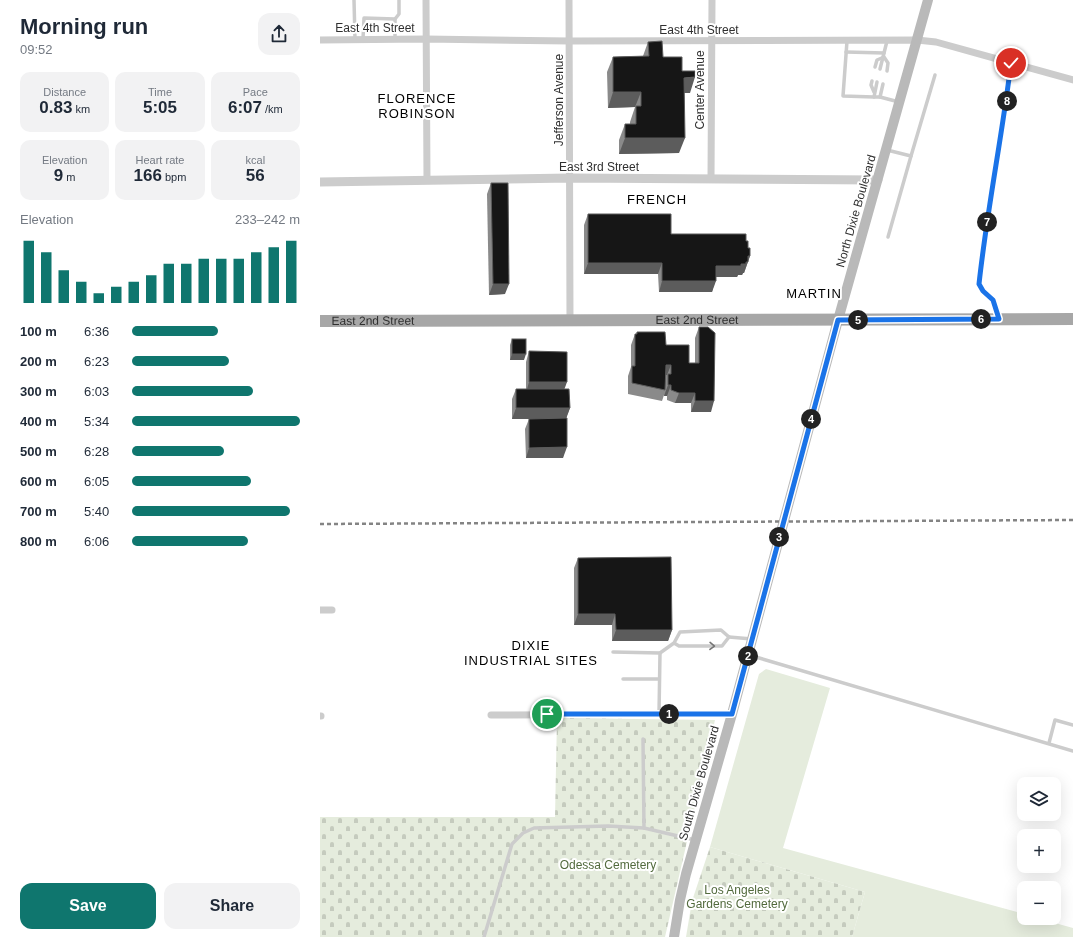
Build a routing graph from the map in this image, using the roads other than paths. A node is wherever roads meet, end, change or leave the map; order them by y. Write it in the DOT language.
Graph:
graph roads {
  1 [pos="354,0"];
  2 [pos="399,0"];
  3 [pos="426,0"];
  4 [pos="569,0"];
  5 [pos="712,0"];
  6 [pos="928,0"];
  7 [pos="354,18"];
  8 [pos="364,18"];
  9 [pos="395,19"];
  10 [pos="355,39"];
  11 [pos="363,39"];
  12 [pos="395,39"];
  13 [pos="426,39"];
  14 [pos="320,40"];
  15 [pos="847,40"];
  16 [pos="887,40"];
  17 [pos="917,40"];
  18 [pos="570,41"];
  19 [pos="711,41"];
  20 [pos="846,52"];
  21 [pos="884,55"];
  22 [pos="1011,63"];
  23 [pos="875,67"];
  24 [pos="880,69"];
  25 [pos="887,71"];
  26 [pos="935,75"];
  27 [pos="1073,80"];
  28 [pos="872,81"];
  29 [pos="877,82"];
  30 [pos="883,84"];
  31 [pos="874,94"];
  32 [pos="880,97"];
  33 [pos="900,102"];
  34 [pos="887,150"];
  35 [pos="911,156"];
  36 [pos="570,178"];
  37 [pos="711,179"];
  38 [pos="427,180"];
  39 [pos="878,180"];
  40 [pos="320,182"];
  41 [pos="888,237"];
  42 [pos="999,319"];
  43 [pos="1073,319"];
  44 [pos="838,320"];
  45 [pos="320,321"];
  46 [pos="570,321"];
  47 [pos="784,522"];
  48 [pos="320,610"];
  49 [pos="332,610"];
  50 [pos="729,637"];
  51 [pos="752,639"];
  52 [pos="674,643"];
  53 [pos="613,652"];
  54 [pos="660,653"];
  55 [pos="748,654"];
  56 [pos="624,679"];
  57 [pos="659,679"];
  58 [pos="659,714"];
  59 [pos="732,714"];
  60 [pos="490,715"];
  61 [pos="1073,725"];
  62 [pos="643,739"];
  63 [pos="1049,744"];
  64 [pos="1073,751"];
  65 [pos="644,828"];
  66 [pos="696,840"];
  67 [pos="484,937"];
  68 [pos="674,937"];
  1 -- 7 [label="lane"];
  2 -- 9 [label="lane"];
  3 -- 13 [label="street"];
  4 -- 18 [label="street, Jefferson Avenue"];
  5 -- 19 [label="street, Center Avenue"];
  6 -- 17 [label="main road, North Dixie Boulevard"];
  7 -- 8 [label="lane"];
  7 -- 10 [label="lane"];
  8 -- 9 [label="lane"];
  8 -- 11 [label="lane"];
  9 -- 12 [label="lane"];
  10 -- 11 [label="street, East 4th Street"];
  10 -- 14 [label="street, East 4th Street"];
  11 -- 12 [label="street, East 4th Street"];
  12 -- 13 [label="street, East 4th Street"];
  13 -- 18 [label="street, East 4th Street"];
  13 -- 38 [label="street"];
  15 -- 16 [label="street, East 4th Street"];
  15 -- 19 [label="street, East 4th Street"];
  15 -- 20 [label="lane"];
  16 -- 17 [label="street, East 4th Street"];
  16 -- 21 [label="lane"];
  17 -- 22 [label="street, East 4th Street"];
  17 -- 33 [label="main road, North Dixie Boulevard"];
  18 -- 19 [label="street, East 4th Street"];
  18 -- 36 [label="street, Jefferson Avenue"];
  19 -- 37 [label="street, Center Avenue"];
  20 -- 21 [label="lane"];
  20 -- 31 [label="lane"];
  21 -- 23 [label="lane"];
  21 -- 24 [label="lane"];
  21 -- 25 [label="lane"];
  22 -- 27 [label="street, East 4th Street"];
  22 -- 42 [label="lane"];
  26 -- 35 [label="lane"];
  28 -- 31 [label="lane"];
  29 -- 31 [label="lane"];
  30 -- 32 [label="lane"];
  31 -- 32 [label="lane"];
  32 -- 33 [label="lane"];
  33 -- 34 [label="main road, North Dixie Boulevard"];
  34 -- 35 [label="lane"];
  34 -- 39 [label="main road, North Dixie Boulevard"];
  35 -- 41 [label="lane"];
  36 -- 37 [label="street, East 3rd Street"];
  36 -- 38 [label="street, East 3rd Street"];
  36 -- 46 [label="street, Jefferson Avenue"];
  37 -- 39 [label="street, East 3rd Street"];
  38 -- 40 [label="street, East 3rd Street"];
  39 -- 44 [label="main road, North Dixie Boulevard"];
  42 -- 43 [label="main road, East 2nd Street"];
  42 -- 44 [label="main road, East 2nd Street"];
  44 -- 46 [label="main road, East 2nd Street"];
  44 -- 47 [label="main road, North Dixie Boulevard"];
  45 -- 46 [label="main road, East 2nd Street"];
  47 -- 51 [label="main road, South Dixie Boulevard"];
  48 -- 49 [label="street"];
  50 -- 51 [label="lane"];
  52 -- 50 [label="lane, one-way"];
  50 -- 52 [label="lane"];
  51 -- 55 [label="main road, South Dixie Boulevard"];
  52 -- 54 [label="lane"];
  53 -- 54 [label="lane"];
  54 -- 57 [label="lane"];
  55 -- 59 [label="main road, South Dixie Boulevard"];
  55 -- 63 [label="lane"];
  56 -- 57 [label="lane"];
  57 -- 58 [label="lane"];
  58 -- 59 [label="street"];
  58 -- 60 [label="street"];
  59 -- 66 [label="main road, South Dixie Boulevard"];
  61 -- 63 [label="lane"];
  62 -- 65 [label="lane"];
  63 -- 64 [label="lane"];
  65 -- 66 [label="lane"];
  65 -- 67 [label="lane"];
  66 -- 68 [label="main road, South Dixie Boulevard"];
}
